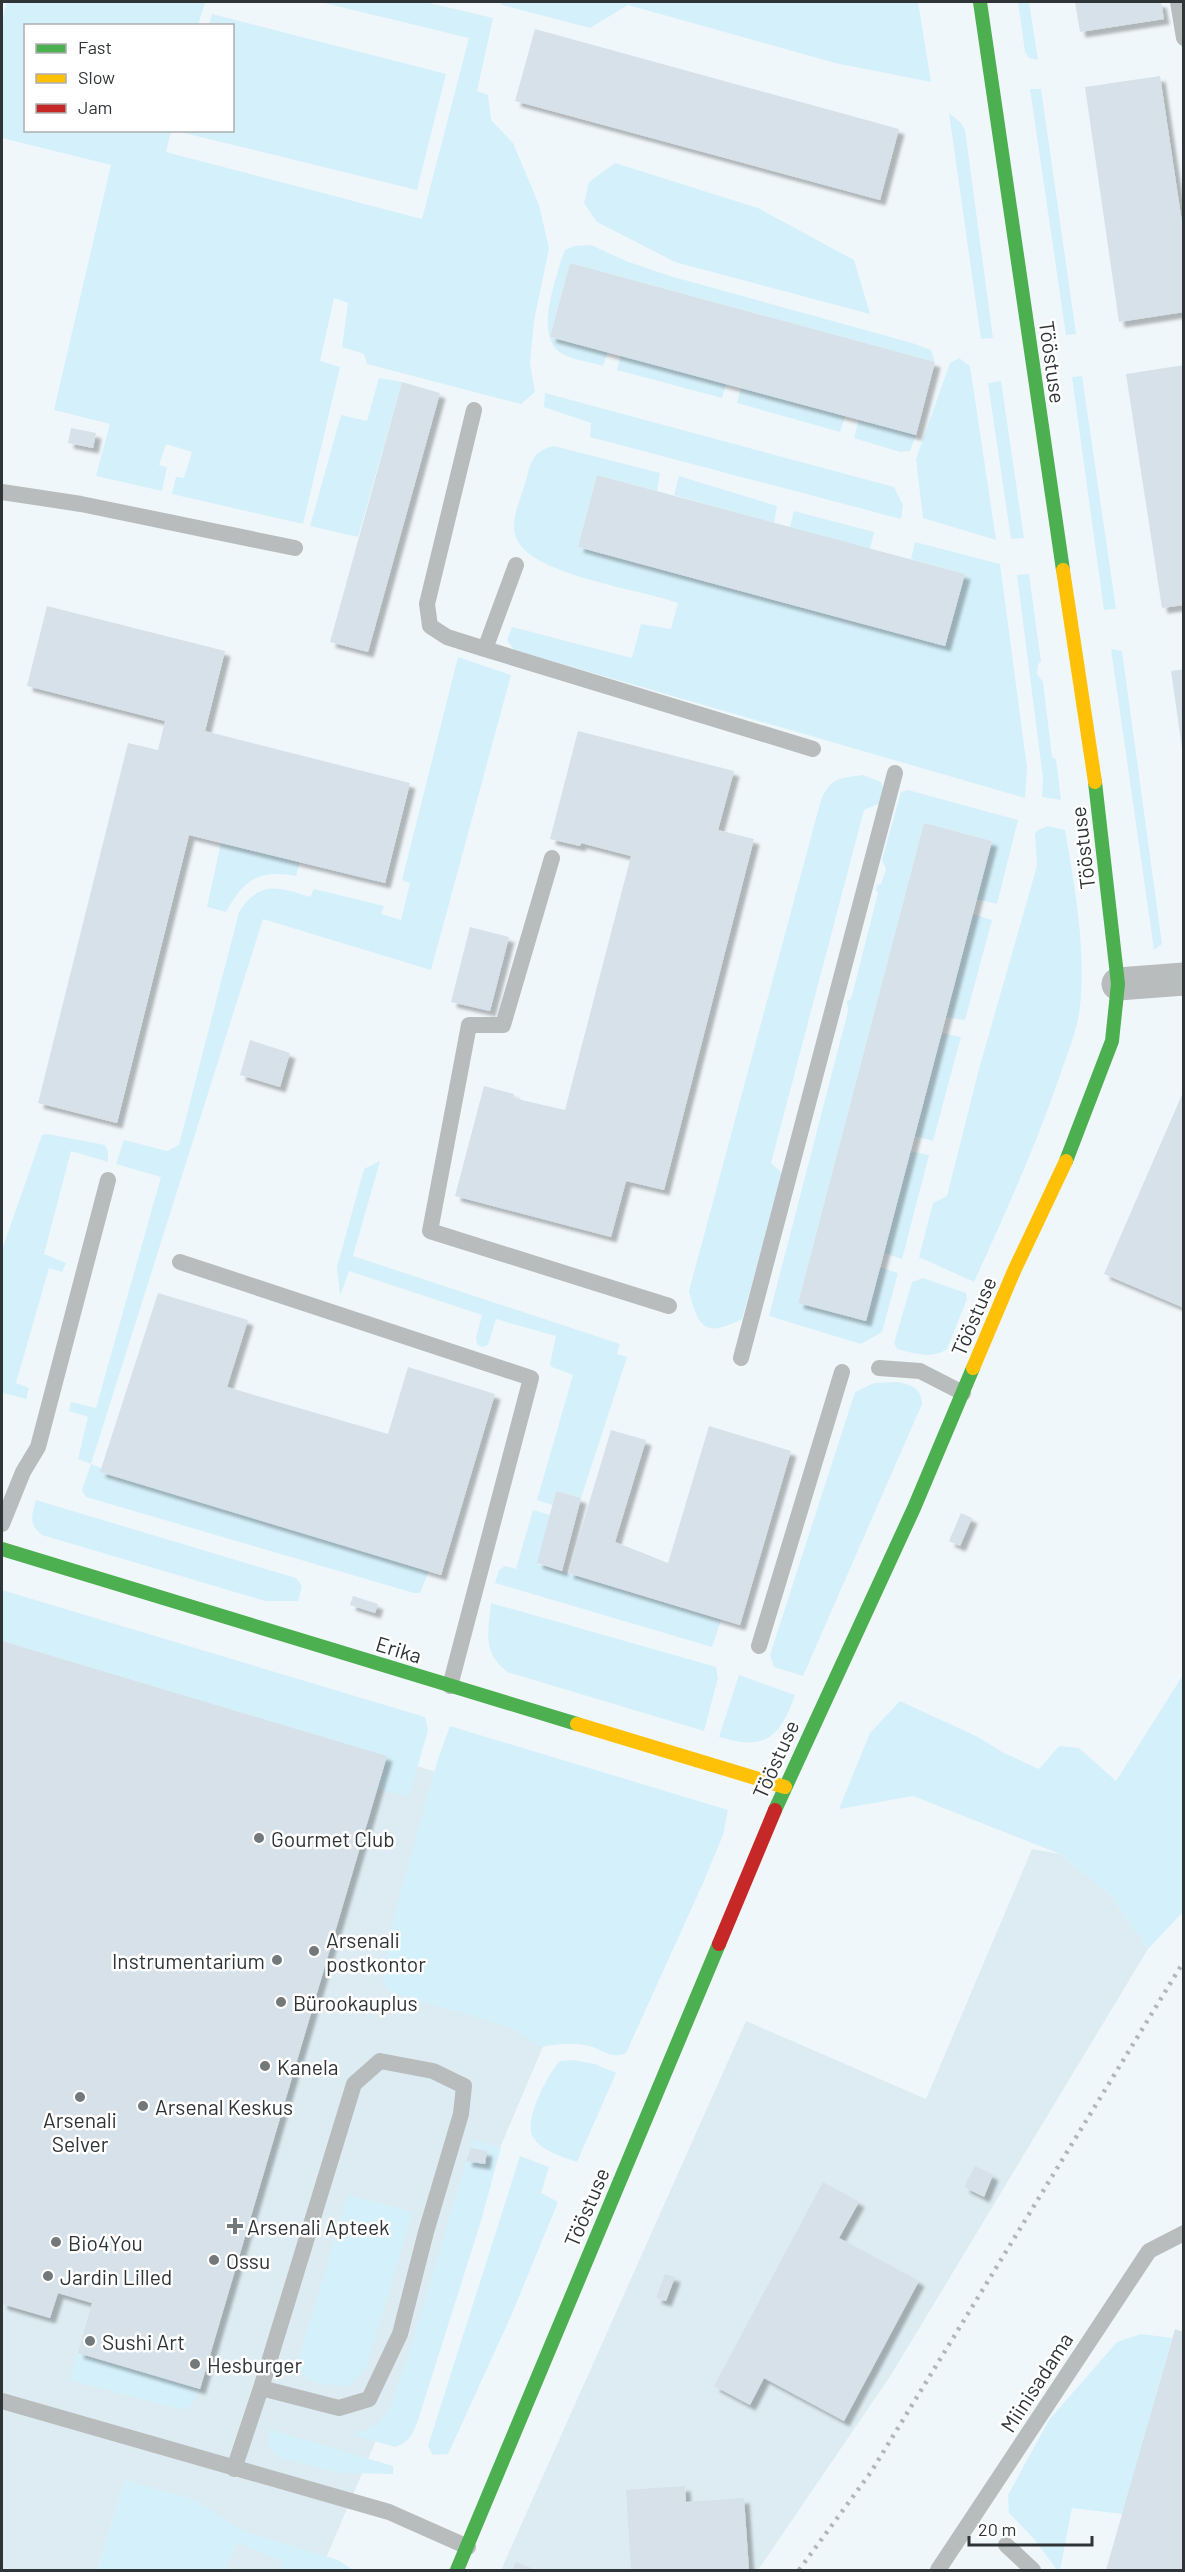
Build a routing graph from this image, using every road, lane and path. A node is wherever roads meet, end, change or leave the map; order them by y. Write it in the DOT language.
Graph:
graph roads {
  1 [pos="980,2"];
  2 [pos="1178,2"];
  3 [pos="1184,38"];
  4 [pos="474,410"];
  5 [pos="2,492"];
  6 [pos="295,548"];
  7 [pos="516,565"];
  8 [pos="485,649"];
  9 [pos="813,749"];
  10 [pos="895,773"];
  11 [pos="552,858"];
  12 [pos="1184,979"];
  13 [pos="1118,984"];
  14 [pos="108,1180"];
  15 [pos="180,1262"];
  16 [pos="669,1306"];
  17 [pos="741,1358"];
  18 [pos="879,1368"];
  19 [pos="842,1372"];
  20 [pos="963,1393"];
  21 [pos="2,1524"];
  22 [pos="2,1549"];
  23 [pos="759,1646"];
  24 [pos="450,1686"];
  25 [pos="784,1787"];
  26 [pos="1184,2233"];
  27 [pos="261,2388"];
  28 [pos="2,2401"];
  29 [pos="234,2469"];
  30 [pos="1006,2545"];
  31 [pos="468,2547"];
  32 [pos="457,2571"];
  33 [pos="938,2571"];
  34 [pos="1033,2571"];
  1 -- 13 [label="street, Tööstuse"];
  2 -- 3 [label="lane"];
  4 -- 8 [label="lane"];
  5 -- 6 [label="lane"];
  7 -- 8 [label="lane"];
  8 -- 9 [label="lane"];
  10 -- 17 [label="lane"];
  11 -- 16 [label="lane"];
  12 -- 13 [label="street"];
  13 -- 20 [label="street, Tööstuse"];
  14 -- 21 [label="lane"];
  15 -- 24 [label="lane"];
  18 -- 20 [label="lane"];
  19 -- 23 [label="lane"];
  20 -- 25 [label="street, Tööstuse"];
  22 -- 24 [label="street, Erika"];
  24 -- 25 [label="street, Erika"];
  25 -- 31 [label="street, Tööstuse"];
  26 -- 33 [label="lane, Miinisadama"];
  27 -- 27 [label="lane"];
  27 -- 29 [label="lane"];
  28 -- 29 [label="lane"];
  29 -- 31 [label="lane"];
  30 -- 34 [label="lane"];
  31 -- 32 [label="street, Tööstuse"];
}
